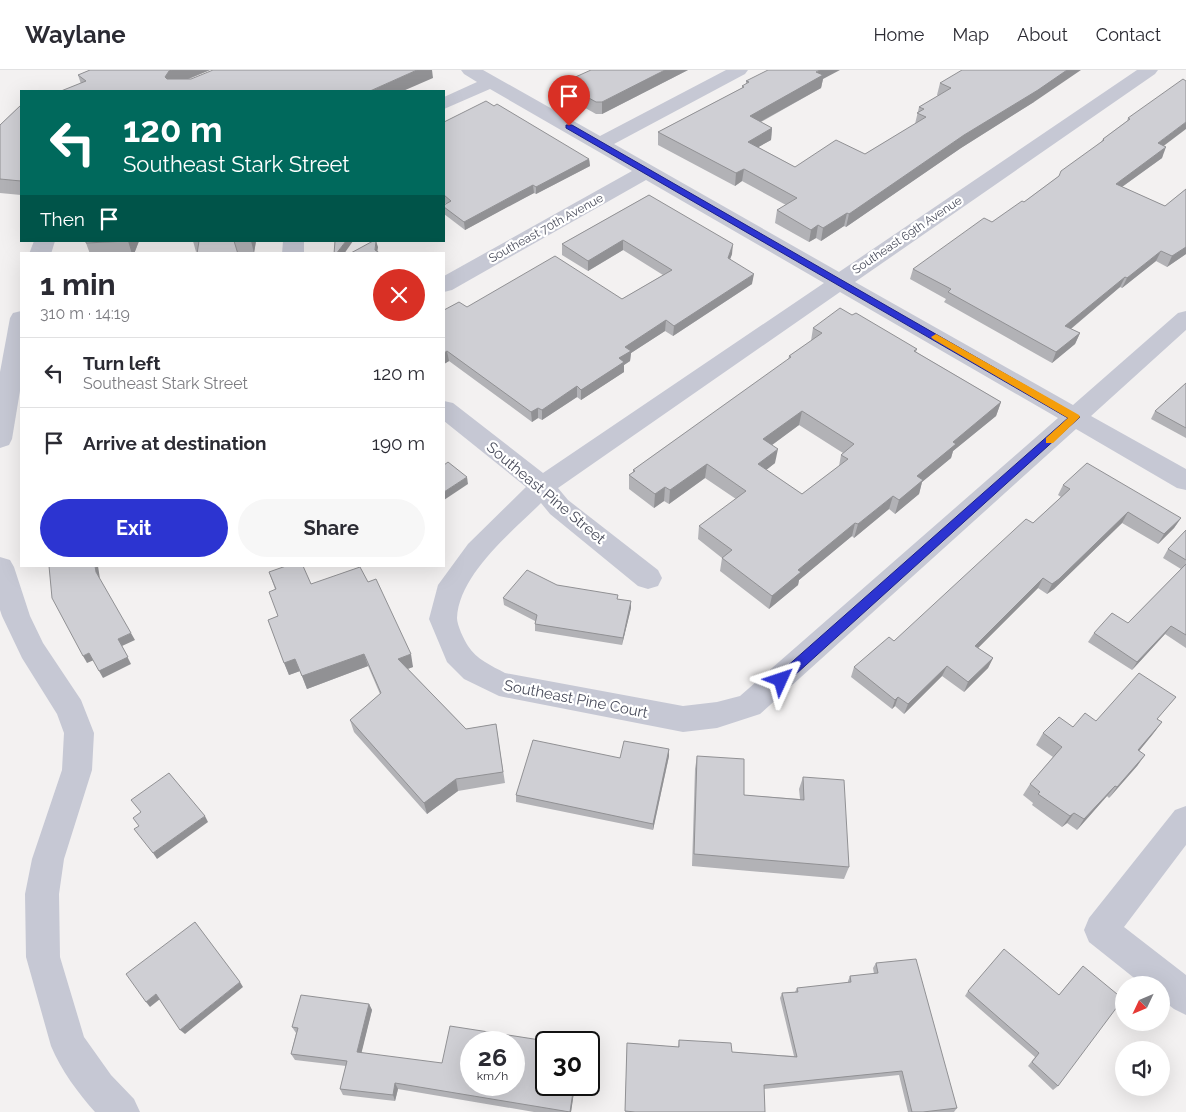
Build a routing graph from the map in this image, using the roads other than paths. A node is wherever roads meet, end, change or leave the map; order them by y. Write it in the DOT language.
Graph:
graph roads {
  1 [pos="470,70"];
  2 [pos="739,70"];
  3 [pos="1149,70"];
  4 [pos="491,82"];
  5 [pos="445,104"];
  6 [pos="600,144"];
  7 [pos="647,171"];
  8 [pos="839,281"];
  9 [pos="445,284"];
  10 [pos="1186,318"];
  11 [pos="20,324"];
  12 [pos="445,410"];
  13 [pos="1075,417"];
  14 [pos="0,439"];
  15 [pos="1186,480"];
  16 [pos="542,486"];
  17 [pos="0,567"];
  18 [pos="648,578"];
  19 [pos="1186,820"];
  20 [pos="1186,997"];
  21 [pos="121,1112"];
  1 -- 4 [label="street"];
  2 -- 6 [label="street"];
  3 -- 8 [label="street, Southeast 69th Avenue"];
  4 -- 5 [label="street"];
  4 -- 6 [label="street"];
  6 -- 7 [label="street"];
  7 -- 8 [label="street"];
  7 -- 9 [label="street, Southeast 70th Avenue"];
  8 -- 13 [label="street"];
  8 -- 16 [label="street, Southeast 69th Avenue"];
  10 -- 13 [label="street, Southeast Pine Court"];
  11 -- 14 [label="street"];
  12 -- 16 [label="street, Southeast Pine Street"];
  13 -- 15 [label="street"];
  13 -- 16 [label="street, Southeast Pine Court"];
  16 -- 18 [label="street, Southeast Pine Street"];
  17 -- 21 [label="street"];
  19 -- 20 [label="street"];
}
